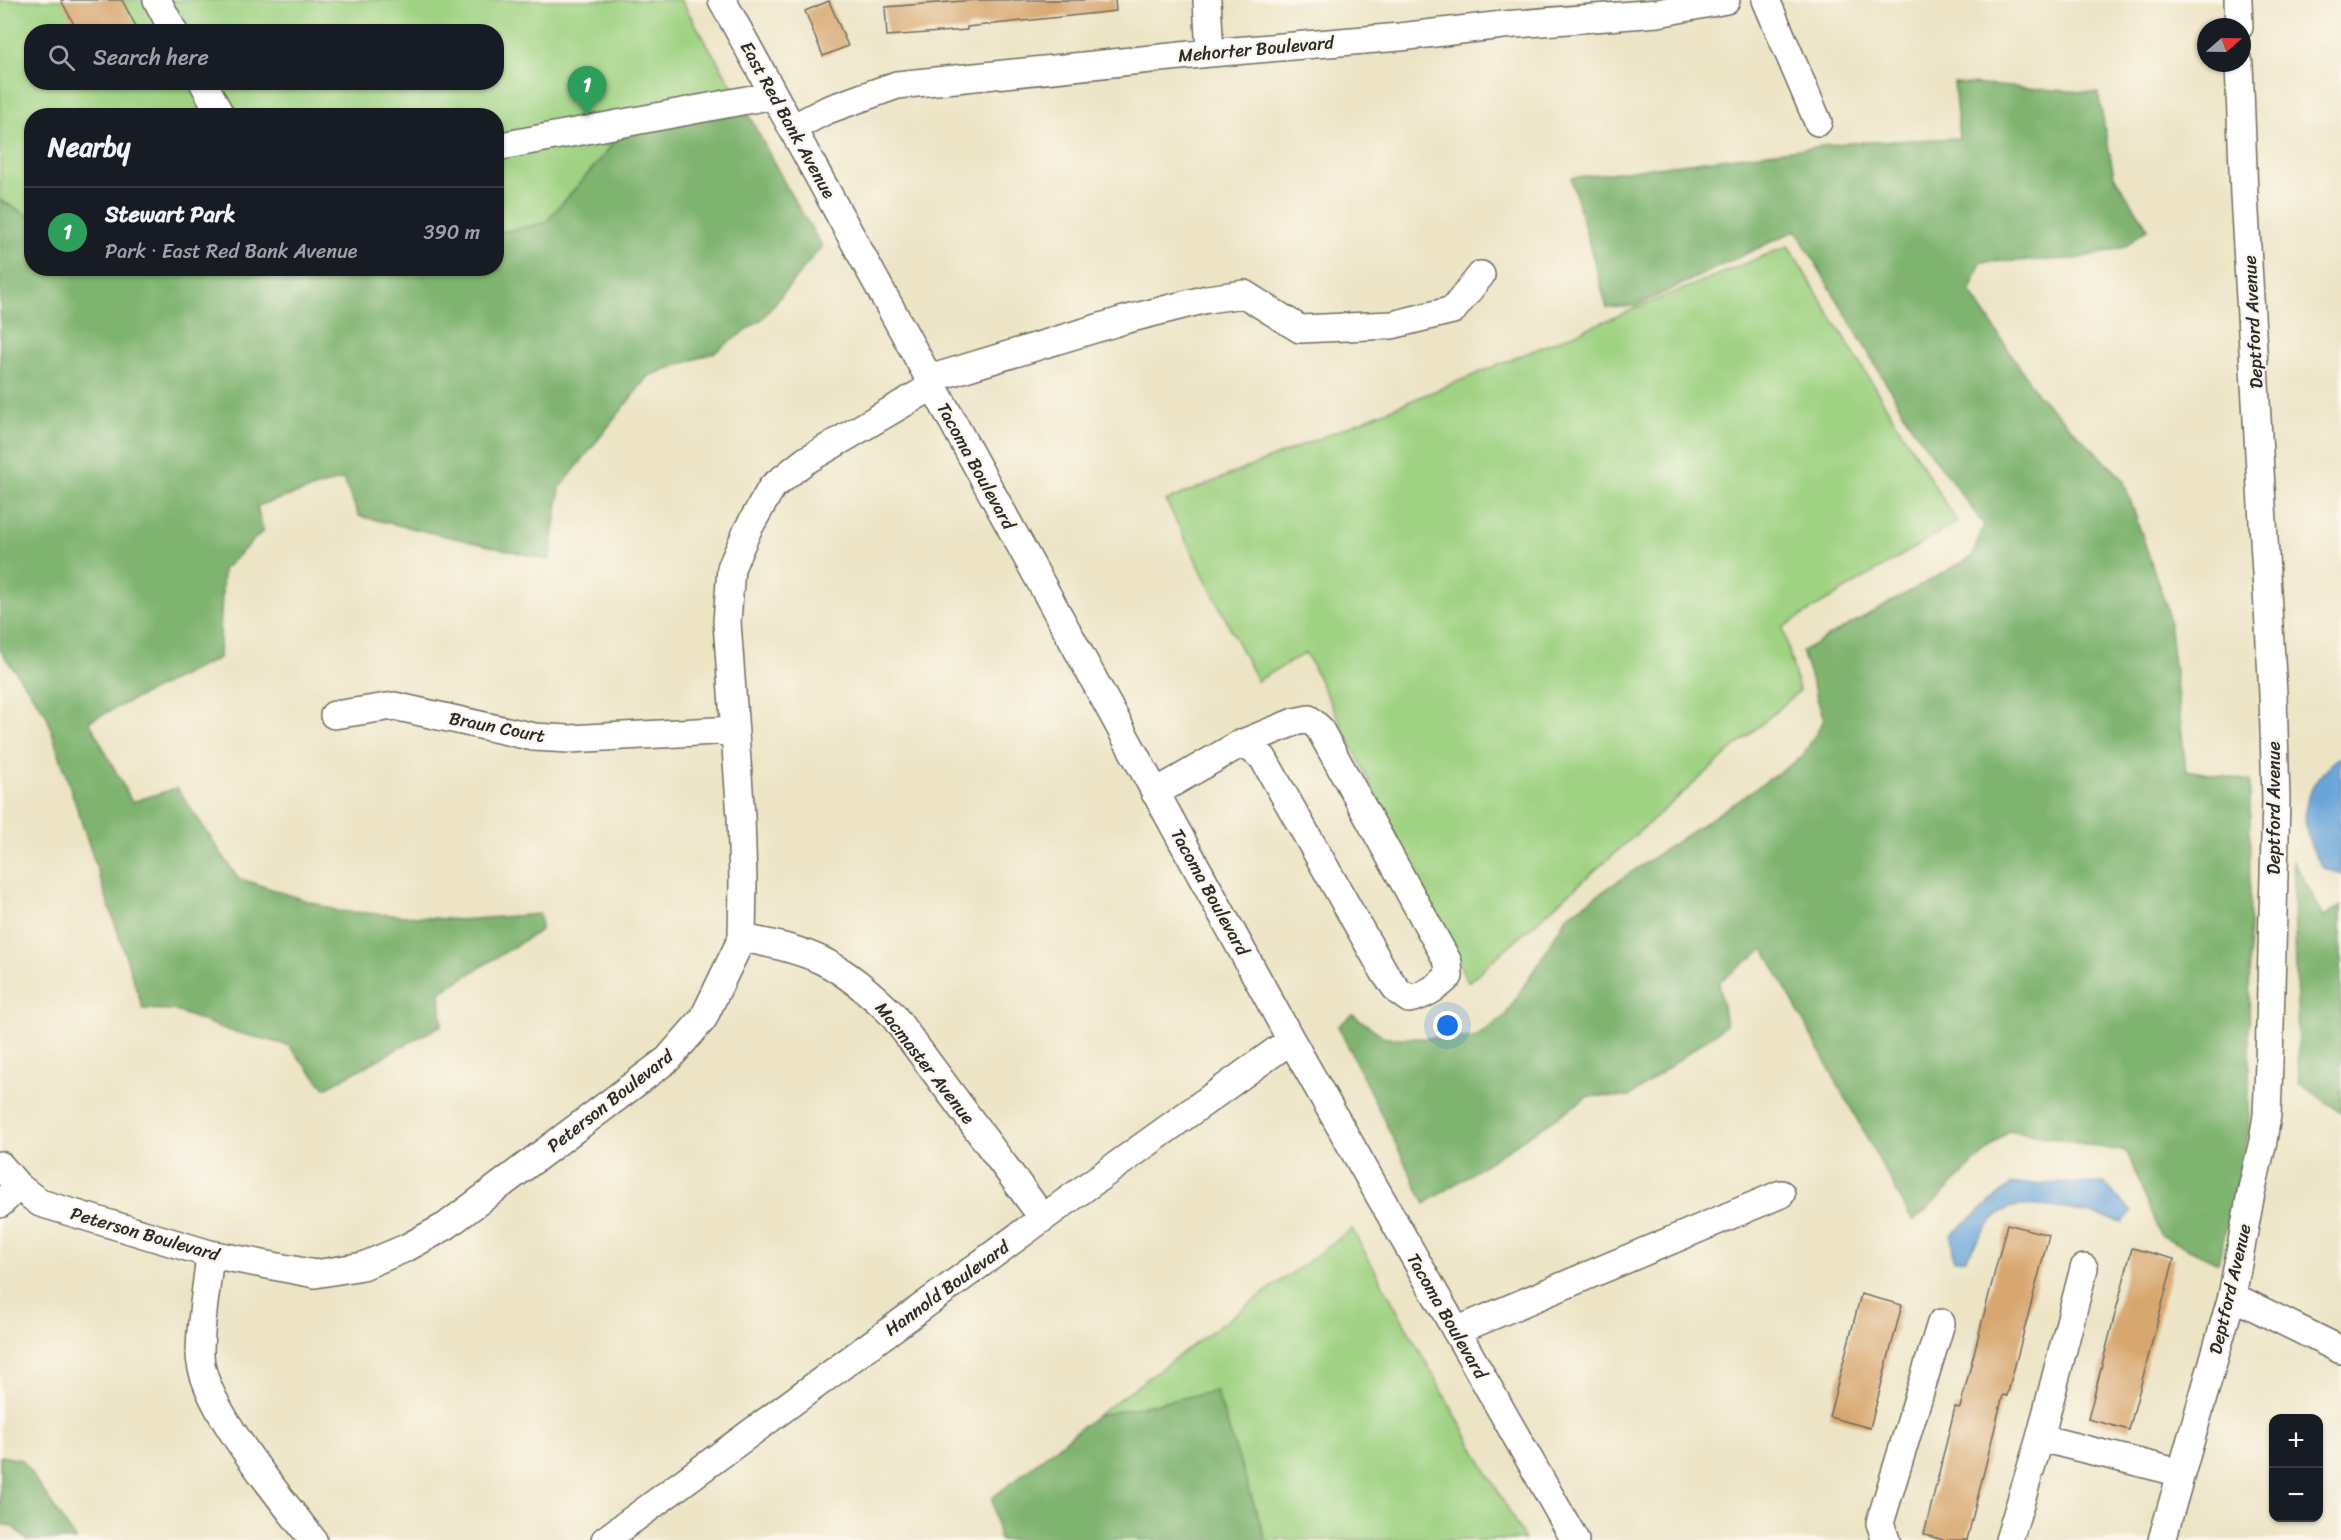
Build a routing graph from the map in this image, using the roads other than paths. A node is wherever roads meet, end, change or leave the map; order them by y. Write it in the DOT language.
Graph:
graph roads {
  1 [pos="157,0"];
  2 [pos="722,0"];
  3 [pos="1208,0"];
  4 [pos="1726,0"];
  5 [pos="1766,0"];
  6 [pos="2238,0"];
  7 [pos="1502,12"];
  8 [pos="2239,18"];
  9 [pos="170,24"];
  10 [pos="1210,53"];
  11 [pos="2240,72"];
  12 [pos="207,90"];
  13 [pos="774,95"];
  14 [pos="217,108"];
  15 [pos="1818,122"];
  16 [pos="792,128"];
  17 [pos="504,146"];
  18 [pos="853,239"];
  19 [pos="1482,275"];
  20 [pos="931,382"];
  21 [pos="334,715"];
  22 [pos="733,730"];
  23 [pos="1238,745"];
  24 [pos="1155,793"];
  25 [pos="742,938"];
  26 [pos="1291,1040"];
  27 [pos="0,1165"];
  28 [pos="1781,1194"];
  29 [pos="9,1195"];
  30 [pos="1043,1218"];
  31 [pos="210,1254"];
  32 [pos="2084,1268"];
  33 [pos="2232,1296"];
  34 [pos="1941,1323"];
  35 [pos="1456,1331"];
  36 [pos="2341,1350"];
  37 [pos="2040,1438"];
  38 [pos="2181,1473"];
  39 [pos="313,1540"];
  40 [pos="604,1540"];
  41 [pos="1575,1540"];
  42 [pos="1886,1540"];
  43 [pos="2008,1540"];
  44 [pos="2162,1540"];
  1 -- 9 [label="street"];
  2 -- 13 [label="street, East Red Bank Avenue"];
  3 -- 10 [label="street"];
  4 -- 7 [label="street, Mehorter Boulevard"];
  5 -- 15 [label="street"];
  6 -- 8 [label="street"];
  7 -- 10 [label="street, Mehorter Boulevard"];
  10 -- 16 [label="street, Mehorter Boulevard"];
  11 -- 33 [label="street, Deptford Avenue"];
  12 -- 14 [label="street"];
  13 -- 16 [label="street, East Red Bank Avenue"];
  13 -- 17 [label="street"];
  16 -- 18 [label="street, East Red Bank Avenue"];
  18 -- 20 [label="street, Tacoma Boulevard"];
  19 -- 20 [label="street, Peterson Boulevard"];
  20 -- 22 [label="street, Peterson Boulevard"];
  20 -- 24 [label="street, Tacoma Boulevard"];
  21 -- 22 [label="street, Braun Court"];
  22 -- 25 [label="street, Peterson Boulevard"];
  23 -- 23 [label="street"];
  23 -- 24 [label="street"];
  24 -- 26 [label="street, Tacoma Boulevard"];
  25 -- 30 [label="street, Macmaster Avenue"];
  25 -- 31 [label="street, Peterson Boulevard"];
  26 -- 30 [label="street, Hannold Boulevard"];
  26 -- 35 [label="street, Tacoma Boulevard"];
  27 -- 29 [label="street, Peterson Boulevard"];
  28 -- 35 [label="street"];
  29 -- 31 [label="street, Peterson Boulevard"];
  30 -- 40 [label="street, Hannold Boulevard"];
  31 -- 39 [label="street"];
  32 -- 37 [label="street"];
  33 -- 36 [label="street"];
  33 -- 38 [label="street, Deptford Avenue"];
  34 -- 42 [label="street"];
  35 -- 41 [label="street, Tacoma Boulevard"];
  37 -- 38 [label="street"];
  37 -- 43 [label="street"];
  38 -- 44 [label="street, Deptford Avenue"];
}
